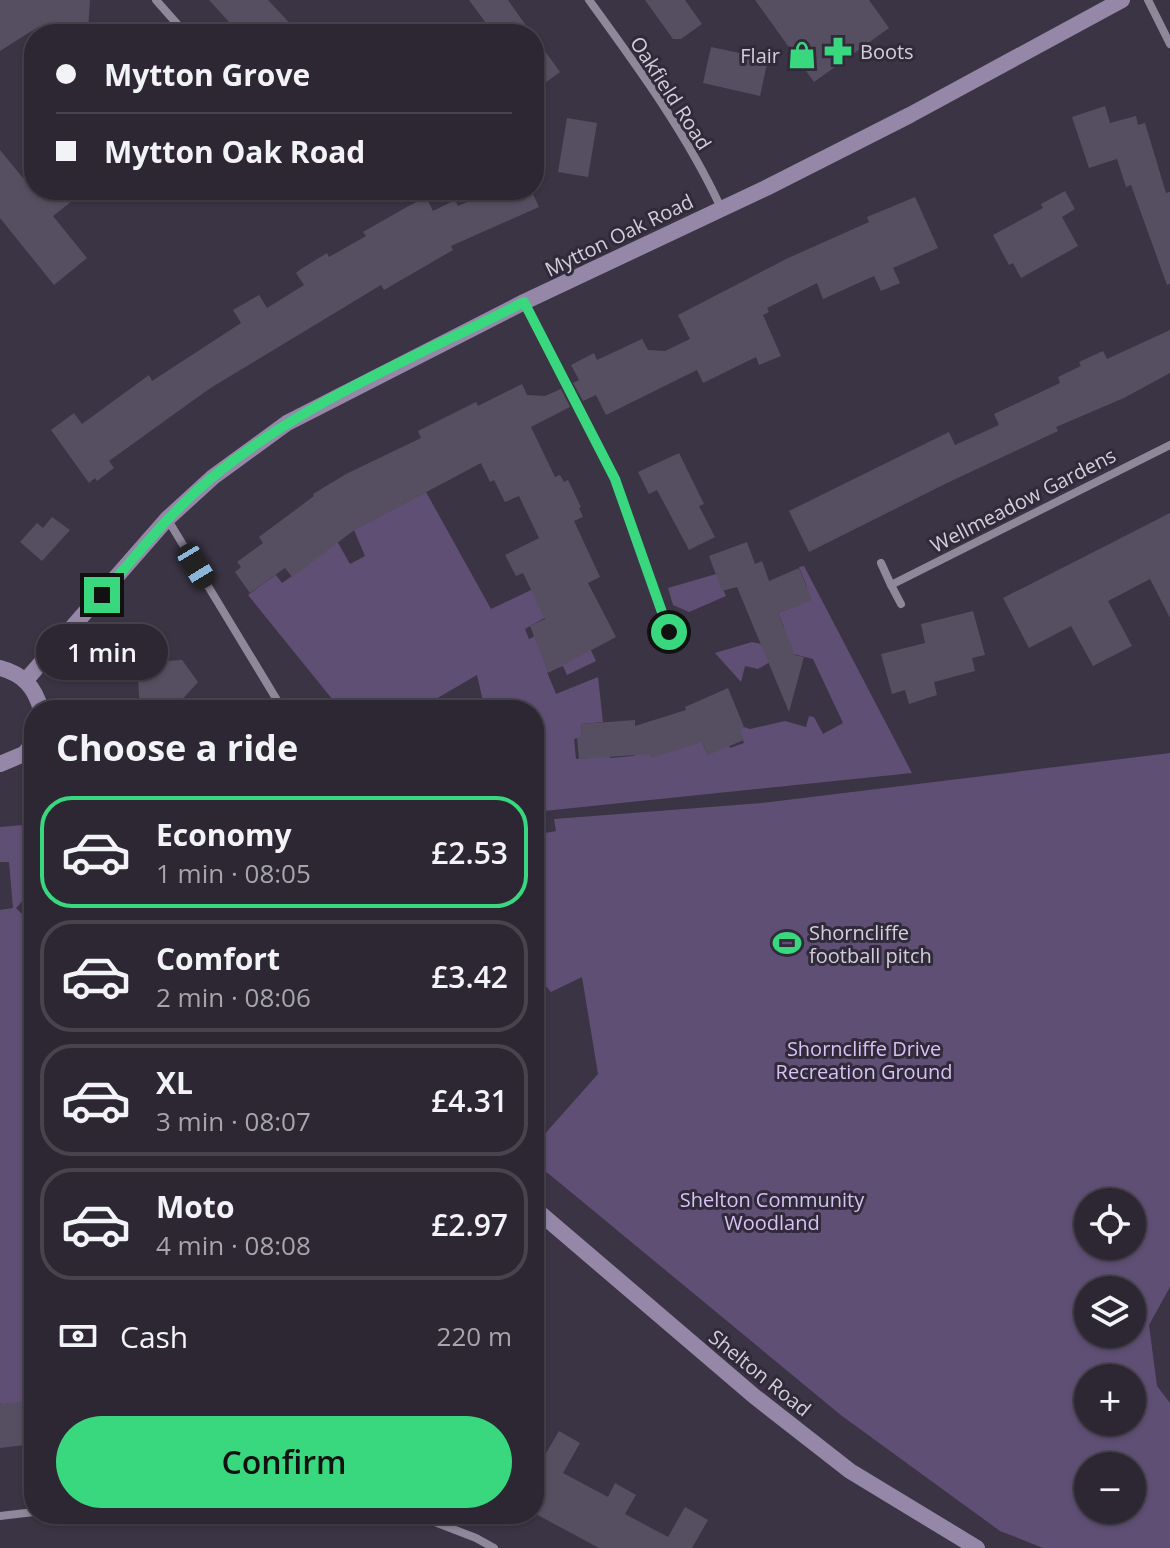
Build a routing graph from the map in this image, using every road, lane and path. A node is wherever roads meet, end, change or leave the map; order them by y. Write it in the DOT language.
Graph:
graph roads {
  1 [pos="156,0"];
  2 [pos="589,0"];
  3 [pos="1122,0"];
  4 [pos="1148,0"];
  5 [pos="177,24"];
  6 [pos="1170,44"];
  7 [pos="721,208"];
  8 [pos="524,302"];
  9 [pos="1170,445"];
  10 [pos="167,519"];
  11 [pos="881,563"];
  12 [pos="891,585"];
  13 [pos="901,604"];
  14 [pos="669,632"];
  15 [pos="0,668"];
  16 [pos="26,680"];
  17 [pos="38,700"];
  18 [pos="277,700"];
  19 [pos="24,755"];
  20 [pos="0,764"];
  21 [pos="544,1217"];
  22 [pos="24,1513"];
  23 [pos="0,1516"];
  24 [pos="440,1524"];
  25 [pos="494,1548"];
  26 [pos="977,1548"];
  1 -- 5 [label="street"];
  2 -- 7 [label="street, Oakfield Road"];
  3 -- 7 [label="main road, Mytton Oak Road"];
  4 -- 6 [label="street"];
  7 -- 8 [label="main road, Mytton Oak Road"];
  8 -- 10 [label="main road, Mytton Oak Road"];
  8 -- 14 [label="street"];
  9 -- 12 [label="street, Wellmeadow Gardens"];
  10 -- 16 [label="main road, Mytton Oak Road"];
  10 -- 18 [label="street"];
  11 -- 12 [label="street"];
  12 -- 13 [label="street"];
  15 -- 16 [label="main road"];
  16 -- 17 [label="main road"];
  19 -- 20 [label="main road"];
  21 -- 26 [label="main road, Shelton Road"];
  22 -- 23 [label="street"];
  24 -- 25 [label="street"];
}
